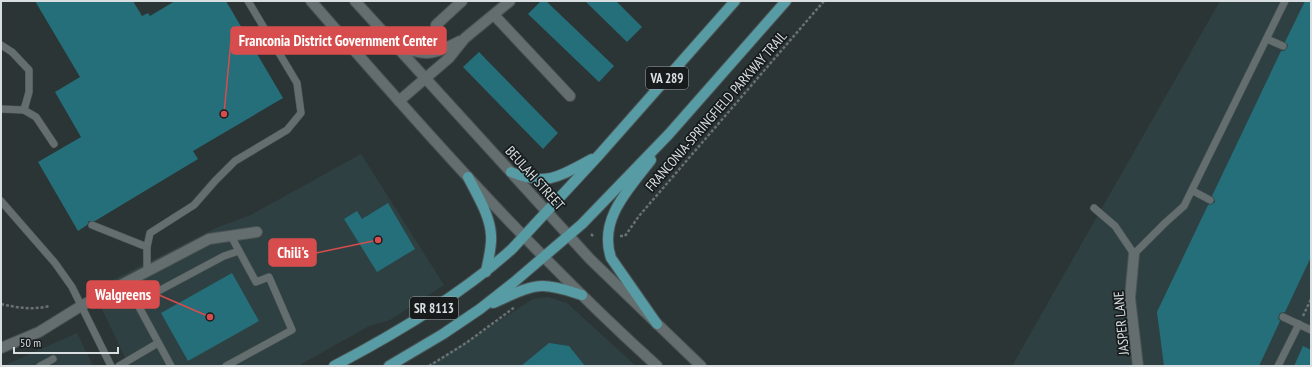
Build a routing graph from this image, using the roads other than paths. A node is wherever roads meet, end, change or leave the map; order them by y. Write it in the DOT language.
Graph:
graph roads {
  1 [pos="248,1"];
  2 [pos="310,1"];
  3 [pos="355,1"];
  4 [pos="462,1"];
  5 [pos="510,1"];
  6 [pos="735,1"];
  7 [pos="786,1"];
  8 [pos="1285,1"];
  9 [pos="494,15"];
  10 [pos="436,25"];
  11 [pos="465,38"];
  12 [pos="1267,38"];
  13 [pos="1,45"];
  14 [pos="396,46"];
  15 [pos="1283,46"];
  16 [pos="425,78"];
  17 [pos="570,96"];
  18 [pos="399,101"];
  19 [pos="1,109"];
  20 [pos="24,110"];
  21 [pos="669,134"];
  22 [pos="54,144"];
  23 [pos="599,155"];
  24 [pos="511,172"];
  25 [pos="468,177"];
  26 [pos="1192,191"];
  27 [pos="1210,200"];
  28 [pos="1,201"];
  29 [pos="1094,208"];
  30 [pos="547,212"];
  31 [pos="92,225"];
  32 [pos="256,232"];
  33 [pos="568,235"];
  34 [pos="231,236"];
  35 [pos="524,236"];
  36 [pos="147,247"];
  37 [pos="239,251"];
  38 [pos="1134,254"];
  39 [pos="543,257"];
  40 [pos="147,272"];
  41 [pos="486,272"];
  42 [pos="126,283"];
  43 [pos="582,296"];
  44 [pos="136,303"];
  45 [pos="81,306"];
  46 [pos="480,309"];
  47 [pos="1283,316"];
  48 [pos="657,324"];
  49 [pos="1299,324"];
  50 [pos="1311,330"];
  51 [pos="158,343"];
  52 [pos="1,348"];
  53 [pos="53,358"];
  54 [pos="40,366"];
  55 [pos="111,366"];
  56 [pos="119,366"];
  57 [pos="171,366"];
  58 [pos="226,366"];
  59 [pos="334,366"];
  60 [pos="389,366"];
  61 [pos="657,366"];
  62 [pos="701,366"];
  63 [pos="1138,366"];
  64 [pos="1278,366"];
  1 -- 36 [label="lane"];
  2 -- 18 [label="main road"];
  3 -- 14 [label="main road, BEULAH STREET"];
  4 -- 10 [label="main road"];
  5 -- 9 [label="main road"];
  6 -- 23 [label="main road, VA 289"];
  7 -- 21 [label="main road, VA 289"];
  8 -- 12 [label="lane"];
  9 -- 11 [label="main road"];
  9 -- 17 [label="main road"];
  11 -- 14 [label="main road"];
  11 -- 16 [label="main road"];
  12 -- 15 [label="lane"];
  12 -- 26 [label="lane"];
  13 -- 20 [label="lane"];
  14 -- 16 [label="main road, BEULAH STREET"];
  16 -- 18 [label="main road"];
  16 -- 24 [label="main road, BEULAH STREET"];
  18 -- 25 [label="main road"];
  19 -- 20 [label="lane"];
  20 -- 22 [label="lane"];
  21 -- 33 [label="main road, VA 289"];
  21 -- 48 [label="main road"];
  23 -- 24 [label="main road"];
  23 -- 30 [label="main road, VA 289"];
  24 -- 30 [label="main road, BEULAH STREET"];
  25 -- 35 [label="main road"];
  25 -- 41 [label="main road"];
  26 -- 27 [label="lane"];
  26 -- 38 [label="lane"];
  28 -- 45 [label="lane"];
  29 -- 38 [label="lane"];
  30 -- 33 [label="main road, BEULAH STREET"];
  30 -- 35 [label="main road, SR 8113"];
  31 -- 36 [label="lane"];
  32 -- 34 [label="main road"];
  33 -- 39 [label="main road, SR 8113"];
  33 -- 48 [label="main road, BEULAH STREET"];
  34 -- 37 [label="lane"];
  34 -- 40 [label="main road"];
  35 -- 39 [label="main road"];
  35 -- 41 [label="main road, SR 8113"];
  36 -- 40 [label="lane"];
  37 -- 44 [label="lane"];
  37 -- 58 [label="lane"];
  38 -- 63 [label="main road, JASPER LANE"];
  39 -- 43 [label="main road"];
  39 -- 46 [label="main road, SR 8113"];
  40 -- 42 [label="main road"];
  41 -- 59 [label="main road, SR 8113"];
  42 -- 44 [label="lane"];
  42 -- 45 [label="main road"];
  43 -- 46 [label="main road"];
  43 -- 61 [label="main road"];
  44 -- 51 [label="lane"];
  45 -- 52 [label="main road"];
  45 -- 55 [label="lane"];
  46 -- 60 [label="main road, SR 8113"];
  47 -- 49 [label="lane"];
  48 -- 62 [label="main road, BEULAH STREET"];
  49 -- 50 [label="lane"];
  49 -- 64 [label="lane"];
  51 -- 56 [label="lane"];
  51 -- 57 [label="lane"];
  53 -- 54 [label="lane"];
}
